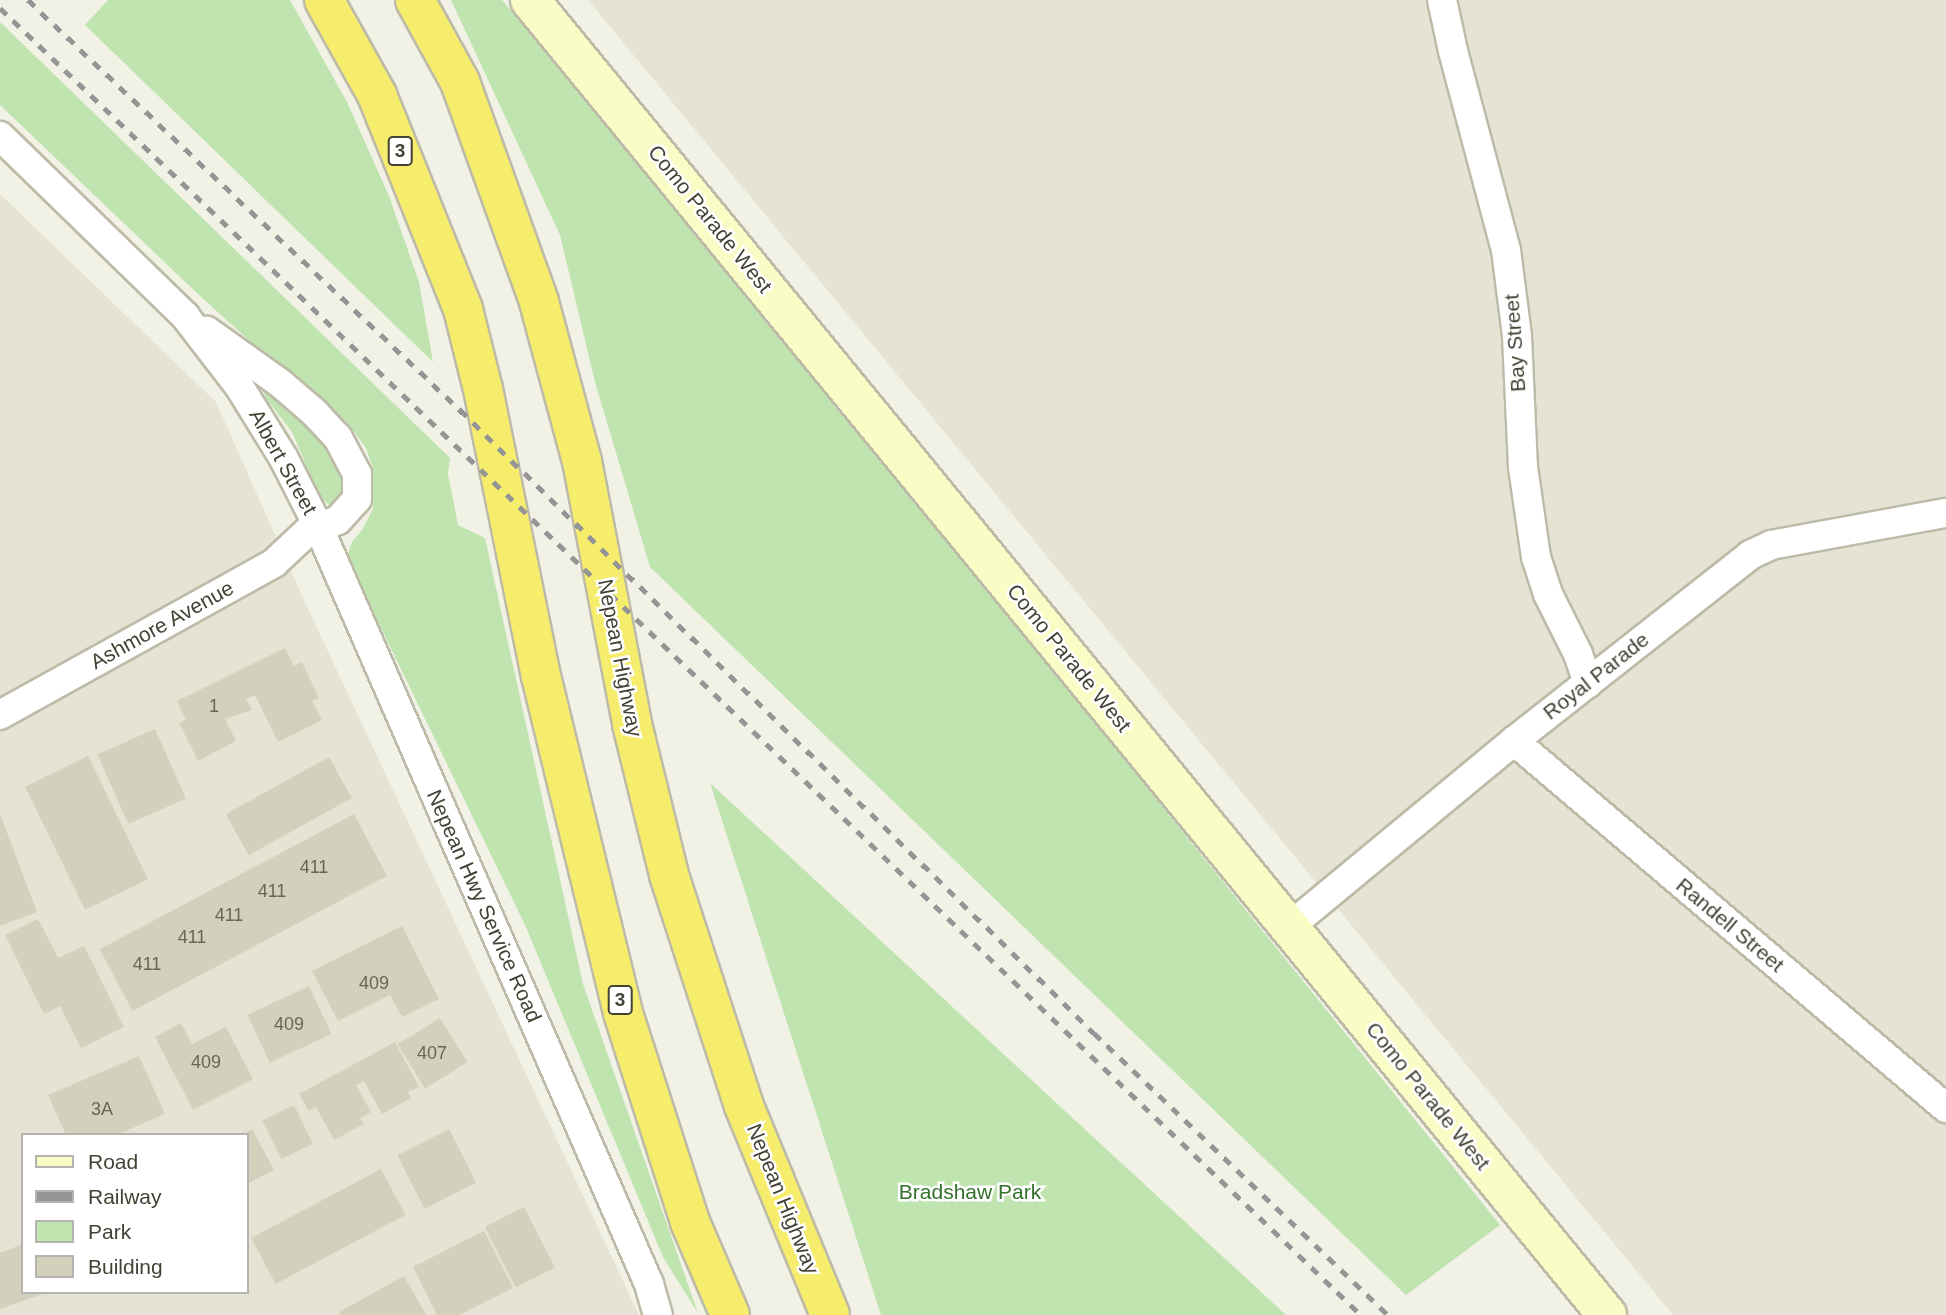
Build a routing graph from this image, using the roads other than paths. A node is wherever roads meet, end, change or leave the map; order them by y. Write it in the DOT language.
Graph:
graph roads {
  1 [pos="324,0"];
  2 [pos="415,0"];
  3 [pos="530,0"];
  4 [pos="1442,0"];
  5 [pos="0,136"];
  6 [pos="185,316"];
  7 [pos="1946,513"];
  8 [pos="319,528"];
  9 [pos="1588,683"];
  10 [pos="0,715"];
  11 [pos="1514,741"];
  12 [pos="1289,927"];
  13 [pos="1946,1108"];
  14 [pos="649,1284"];
  15 [pos="657,1315"];
  16 [pos="677,1315"];
  17 [pos="730,1315"];
  18 [pos="830,1315"];
  19 [pos="1608,1315"];
  1 -- 17 [label="highway, 3"];
  2 -- 18 [label="highway, Nepean Highway"];
  3 -- 12 [label="street, Como Parade West"];
  4 -- 9 [label="street, Bay Street"];
  5 -- 6 [label="street, Albert Street"];
  6 -- 8 [label="street, Albert Street"];
  6 -- 8 [label="street, Albert Street"];
  7 -- 9 [label="street, Royal Parade"];
  8 -- 10 [label="street, Ashmore Avenue"];
  8 -- 14 [label="street, Nepean Hwy Service Road"];
  9 -- 11 [label="street, Royal Parade"];
  11 -- 12 [label="street, Royal Parade"];
  11 -- 13 [label="street, Randell Street"];
  12 -- 19 [label="street, Como Parade West"];
  14 -- 15 [label="street, Nepean Hwy Service Road"];
  14 -- 16 [label="street, Nepean Hwy Service Road"];
}
